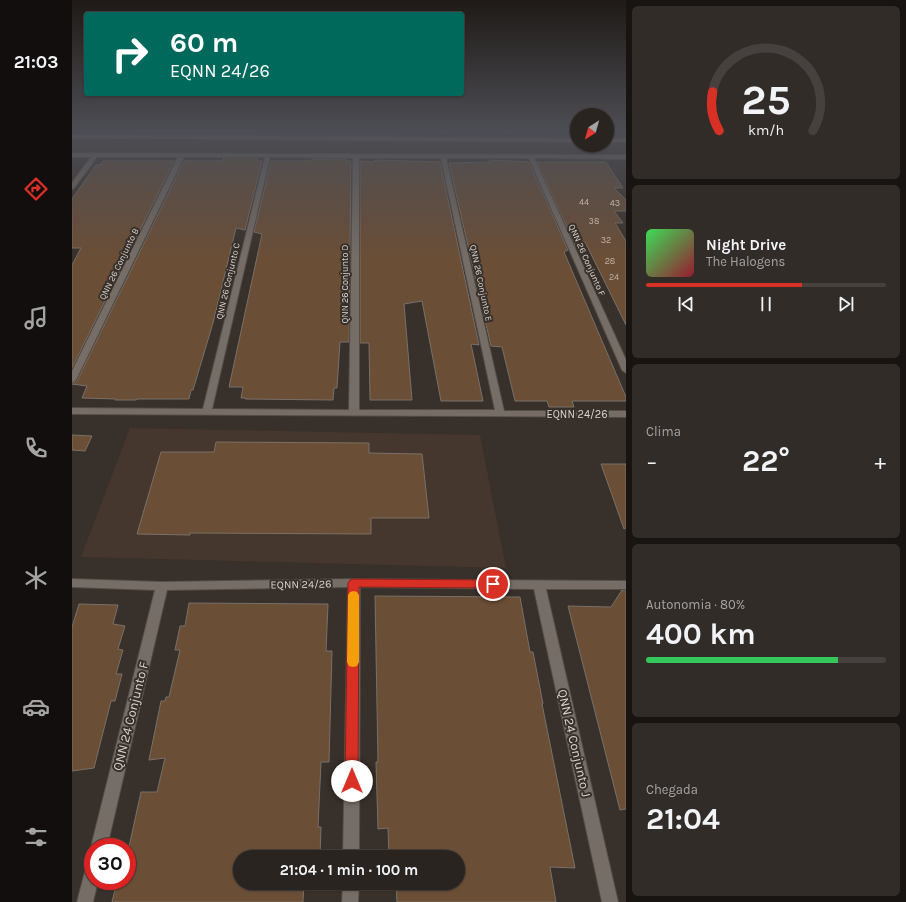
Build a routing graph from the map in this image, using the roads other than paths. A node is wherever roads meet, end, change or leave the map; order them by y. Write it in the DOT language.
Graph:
graph roads {
  1 [pos="81,175"];
  2 [pos="172,175"];
  3 [pos="263,175"];
  4 [pos="356,175"];
  5 [pos="447,175"];
  6 [pos="539,175"];
  7 [pos="72,187"];
  8 [pos="626,370"];
  9 [pos="72,380"];
  10 [pos="72,411"];
  11 [pos="207,412"];
  12 [pos="354,413"];
  13 [pos="500,413"];
  14 [pos="626,414"];
  15 [pos="72,583"];
  16 [pos="354,583"];
  17 [pos="539,584"];
  18 [pos="626,585"];
  19 [pos="162,586"];
  20 [pos="101,838"];
  21 [pos="351,850"];
  22 [pos="88,890"];
  23 [pos="351,890"];
  24 [pos="85,902"];
  25 [pos="350,902"];
  26 [pos="610,902"];
  1 -- 7 [label="street"];
  2 -- 9 [label="street, QNN 26 Conjunto B"];
  3 -- 11 [label="street, QNN 26 Conjunto C"];
  4 -- 12 [label="street, QNN 26 Conjunto D"];
  5 -- 13 [label="street, QNN 26 Conjunto E"];
  6 -- 8 [label="street, QNN 26 Conjunto F"];
  10 -- 11 [label="street, EQNN 24/26"];
  11 -- 12 [label="street, EQNN 24/26"];
  12 -- 13 [label="street, EQNN 24/26"];
  13 -- 14 [label="street, EQNN 24/26"];
  15 -- 19 [label="street, EQNN 24/26"];
  16 -- 17 [label="street, EQNN 24/26"];
  16 -- 19 [label="street, EQNN 24/26"];
  16 -- 21 [label="street"];
  17 -- 18 [label="street, EQNN 24/26"];
  17 -- 26 [label="street, QNN 24 Conjunto J"];
  19 -- 20 [label="street, QNN 24 Conjunto F"];
  22 -- 24 [label="street"];
  23 -- 25 [label="street"];
}
